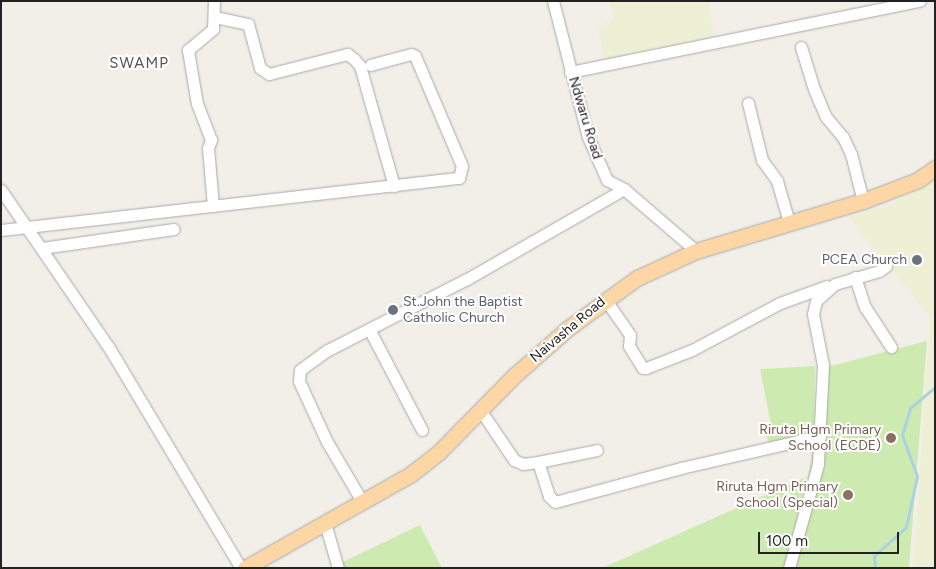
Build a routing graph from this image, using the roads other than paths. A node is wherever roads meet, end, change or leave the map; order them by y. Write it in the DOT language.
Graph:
graph roads {
  1 [pos="214,1"];
  2 [pos="553,1"];
  3 [pos="920,1"];
  4 [pos="214,17"];
  5 [pos="801,47"];
  6 [pos="370,65"];
  7 [pos="570,72"];
  8 [pos="748,104"];
  9 [pos="935,168"];
  10 [pos="394,186"];
  11 [pos="624,189"];
  12 [pos="1,190"];
  13 [pos="863,201"];
  14 [pos="213,206"];
  15 [pos="790,222"];
  16 [pos="28,228"];
  17 [pos="174,229"];
  18 [pos="1,230"];
  19 [pos="42,248"];
  20 [pos="696,252"];
  21 [pos="886,266"];
  22 [pos="855,277"];
  23 [pos="835,284"];
  24 [pos="605,299"];
  25 [pos="369,329"];
  26 [pos="891,347"];
  27 [pos="481,411"];
  28 [pos="422,430"];
  29 [pos="820,436"];
  30 [pos="597,450"];
  31 [pos="538,462"];
  32 [pos="363,503"];
  33 [pos="325,523"];
  34 [pos="243,568"];
  35 [pos="338,568"];
  36 [pos="789,568"];
  1 -- 4 [label="street"];
  2 -- 7 [label="street, Ndwaru Road"];
  3 -- 7 [label="street"];
  4 -- 10 [label="street"];
  4 -- 14 [label="street"];
  5 -- 13 [label="street"];
  6 -- 10 [label="street"];
  7 -- 11 [label="street, Ndwaru Road"];
  8 -- 15 [label="street"];
  9 -- 13 [label="main road, Naivasha Road"];
  10 -- 14 [label="street"];
  11 -- 20 [label="street, Ndwaru Road"];
  11 -- 25 [label="street"];
  12 -- 16 [label="street"];
  13 -- 15 [label="main road, Naivasha Road"];
  14 -- 16 [label="street"];
  15 -- 20 [label="main road, Naivasha Road"];
  16 -- 18 [label="street"];
  16 -- 19 [label="street"];
  17 -- 19 [label="street"];
  19 -- 34 [label="street"];
  20 -- 24 [label="main road, Naivasha Road"];
  21 -- 22 [label="street"];
  22 -- 23 [label="street"];
  22 -- 26 [label="street"];
  23 -- 24 [label="street"];
  23 -- 29 [label="street"];
  24 -- 27 [label="main road, Naivasha Road"];
  25 -- 28 [label="street"];
  25 -- 32 [label="street"];
  27 -- 31 [label="street"];
  27 -- 32 [label="main road, Naivasha Road"];
  29 -- 31 [label="street"];
  29 -- 36 [label="street"];
  30 -- 31 [label="street"];
  32 -- 33 [label="main road, Naivasha Road"];
  33 -- 34 [label="main road, Naivasha Road"];
  33 -- 35 [label="street"];
}
